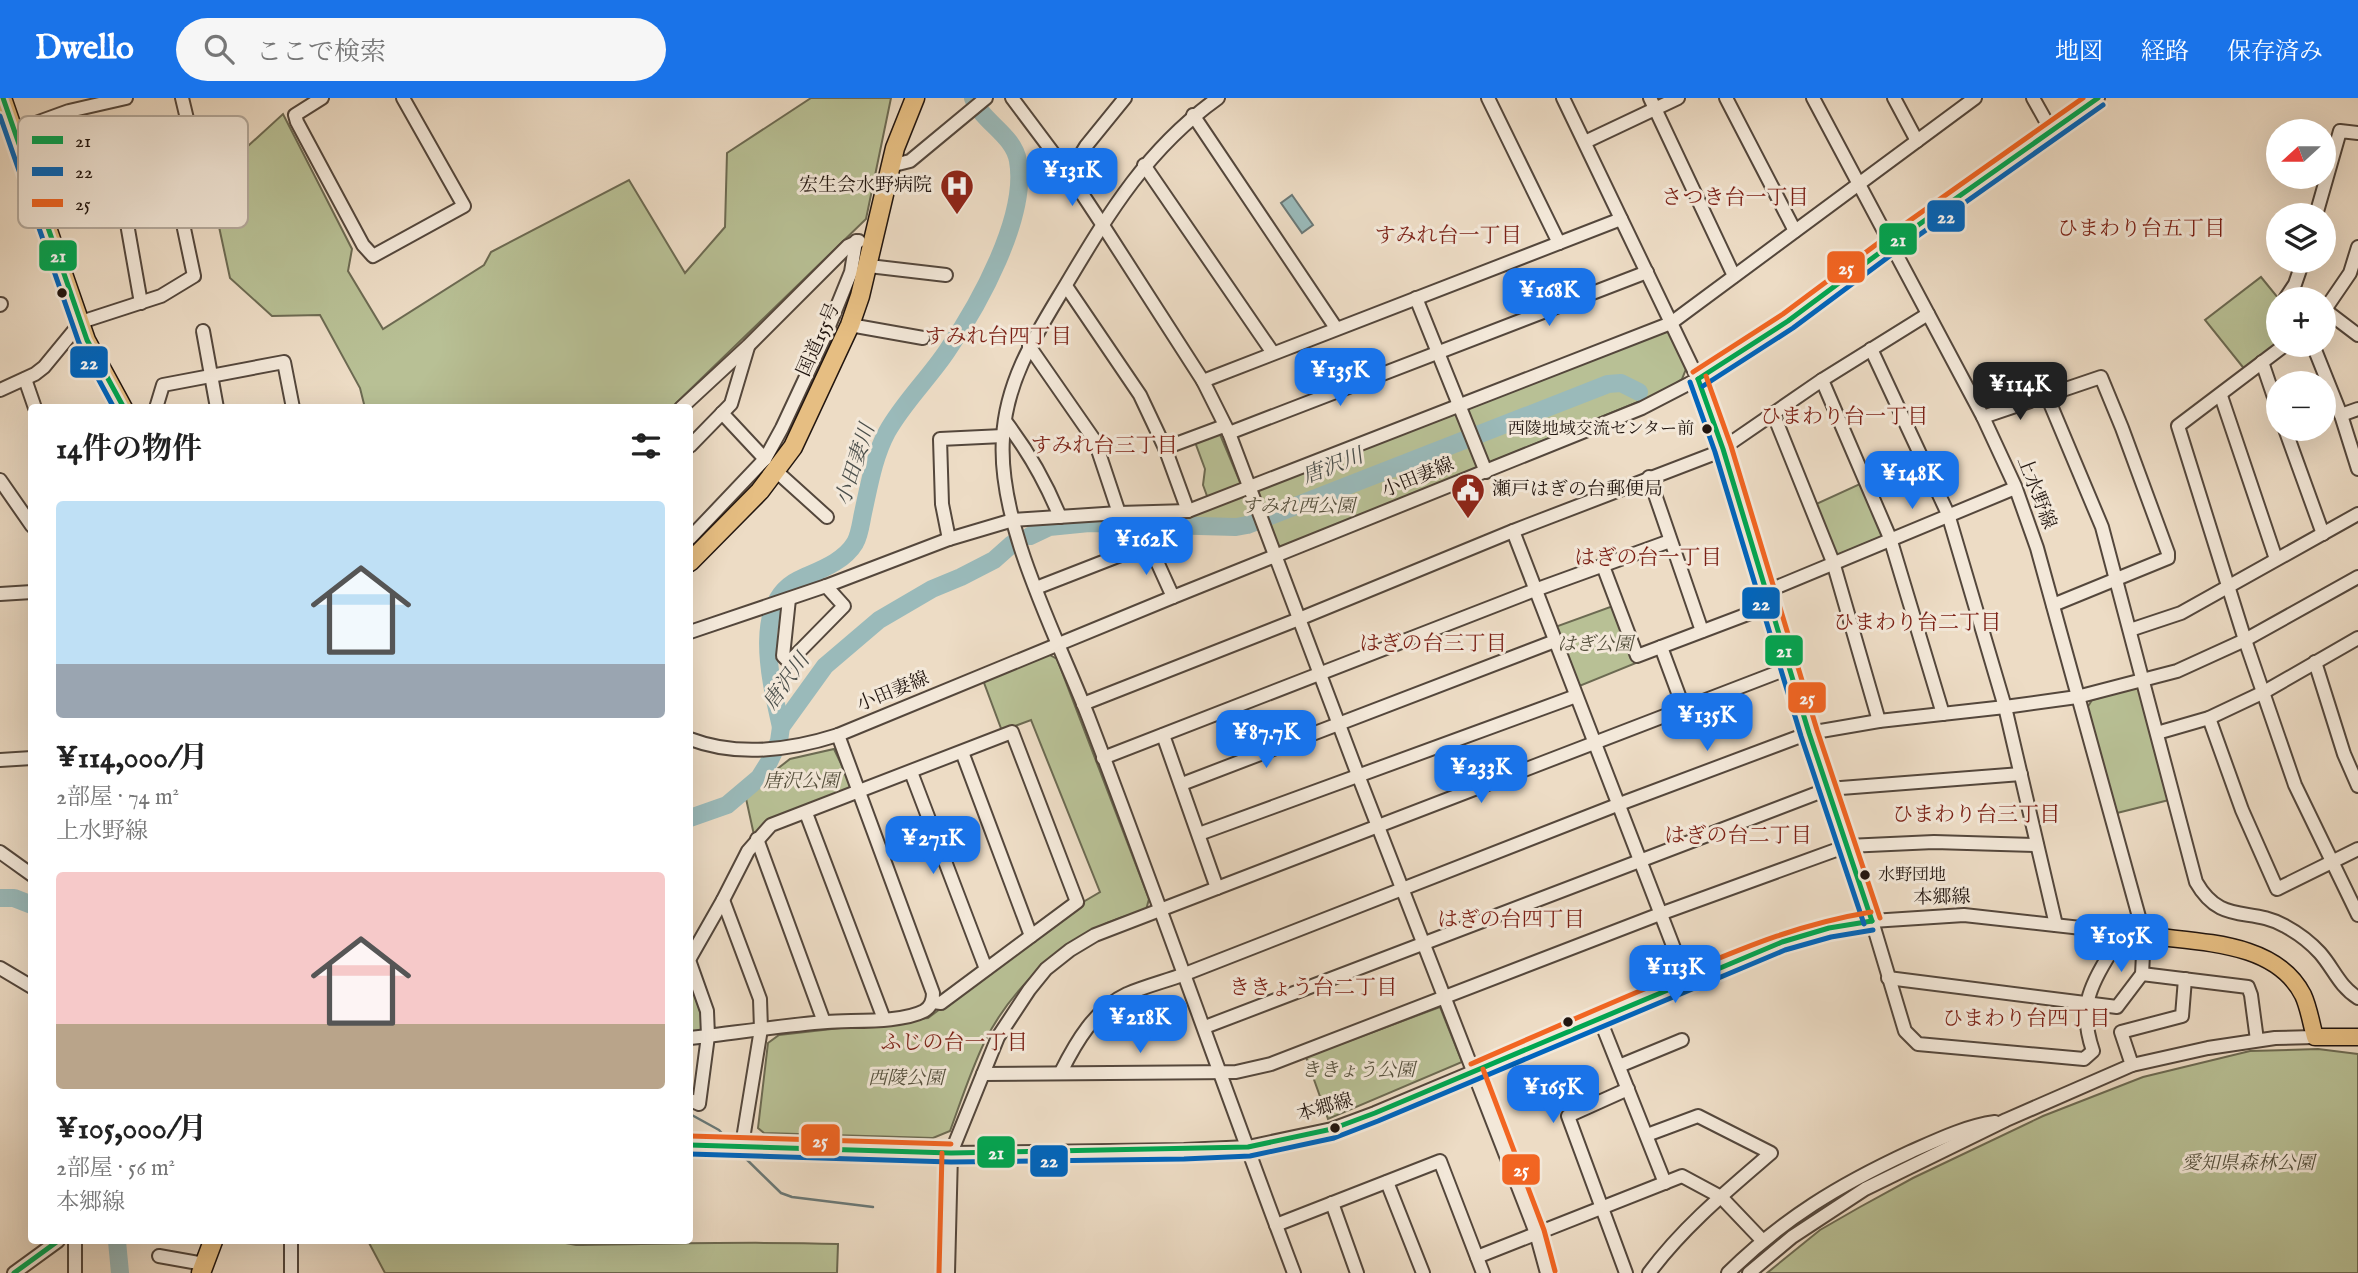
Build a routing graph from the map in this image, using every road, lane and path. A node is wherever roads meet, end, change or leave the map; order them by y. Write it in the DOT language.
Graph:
graph roads {
  1 [pos="3,98"];
  2 [pos="126,98"];
  3 [pos="182,98"];
  4 [pos="322,98"];
  5 [pos="403,98"];
  6 [pos="915,98"];
  7 [pos="986,98"];
  8 [pos="1012,98"];
  9 [pos="1125,98"];
  10 [pos="1218,98"];
  11 [pos="1488,98"];
  12 [pos="1563,98"];
  13 [pos="1678,98"];
  14 [pos="1726,98"];
  15 [pos="1813,98"];
  16 [pos="1894,98"];
  17 [pos="2033,98"];
  18 [pos="2098,98"];
  19 [pos="1967,101"];
  20 [pos="1652,103"];
  21 [pos="1194,115"];
  22 [pos="51,116"];
  23 [pos="186,116"];
  24 [pos="8,128"];
  25 [pos="2052,132"];
  26 [pos="2358,133"];
  27 [pos="1917,141"];
  28 [pos="1584,142"];
  29 [pos="18,152"];
  30 [pos="1144,165"];
  31 [pos="890,166"];
  32 [pos="1069,174"];
  33 [pos="1859,185"];
  34 [pos="2319,203"];
  35 [pos="1621,219"];
  36 [pos="1102,224"];
  37 [pos="49,228"];
  38 [pos="128,228"];
  39 [pos="184,228"];
  40 [pos="1795,231"];
  41 [pos="865,242"];
  42 [pos="1559,243"];
  43 [pos="1890,246"];
  44 [pos="2358,247"];
  45 [pos="869,266"];
  46 [pos="1647,272"];
  47 [pos="946,275"];
  48 [pos="2354,275"];
  49 [pos="1734,276"];
  50 [pos="1066,286"];
  51 [pos="2336,297"];
  52 [pos="1416,298"];
  53 [pos="141,303"];
  54 [pos="1928,314"];
  55 [pos="2336,318"];
  56 [pos="81,322"];
  57 [pos="1671,323"];
  58 [pos="850,325"];
  59 [pos="1336,328"];
  60 [pos="203,331"];
  61 [pos="2358,335"];
  62 [pos="923,338"];
  63 [pos="748,346"];
  64 [pos="1029,346"];
  65 [pos="1871,349"];
  66 [pos="1439,352"];
  67 [pos="1273,353"];
  68 [pos="2269,357"];
  69 [pos="2318,357"];
  70 [pos="2262,362"];
  71 [pos="2266,374"];
  72 [pos="211,375"];
  73 [pos="26,379"];
  74 [pos="1698,379"];
  75 [pos="1822,380"];
  76 [pos="1203,381"];
  77 [pos="0,390"];
  78 [pos="2047,396"];
  79 [pos="2221,396"];
  80 [pos="34,404"];
  81 [pos="122,404"];
  82 [pos="157,404"];
  83 [pos="217,404"];
  84 [pos="292,404"];
  85 [pos="685,404"];
  86 [pos="1461,407"];
  87 [pos="2358,409"];
  88 [pos="722,413"];
  89 [pos="1773,413"];
  90 [pos="2341,415"];
  91 [pos="1983,418"];
  92 [pos="1004,421"];
  93 [pos="1227,430"];
  94 [pos="1003,436"];
  95 [pos="2289,441"];
  96 [pos="693,443"];
  97 [pos="1165,448"];
  98 [pos="1723,449"];
  99 [pos="770,465"];
  100 [pos="2358,469"];
  101 [pos="1486,472"];
  102 [pos="1649,477"];
  103 [pos="0,480"];
  104 [pos="2015,488"];
  105 [pos="1250,489"];
  106 [pos="1188,511"];
  107 [pos="1119,513"];
  108 [pos="1948,514"];
  109 [pos="2358,514"];
  110 [pos="827,517"];
  111 [pos="1060,517"];
  112 [pos="28,520"];
  113 [pos="1013,520"];
  114 [pos="1513,531"];
  115 [pos="2323,534"];
  116 [pos="693,535"];
  117 [pos="1890,538"];
  118 [pos="948,539"];
  119 [pos="1671,541"];
  120 [pos="1276,555"];
  121 [pos="693,559"];
  122 [pos="2276,559"];
  123 [pos="1833,562"];
  124 [pos="1603,566"];
  125 [pos="2358,577"];
  126 [pos="2117,579"];
  127 [pos="826,586"];
  128 [pos="2229,586"];
  129 [pos="1036,588"];
  130 [pos="1535,590"];
  131 [pos="28,592"];
  132 [pos="1765,592"];
  133 [pos="0,594"];
  134 [pos="1173,597"];
  135 [pos="787,599"];
  136 [pos="2053,605"];
  137 [pos="1769,606"];
  138 [pos="1299,619"];
  139 [pos="2130,630"];
  140 [pos="693,631"];
  141 [pos="1702,631"];
  142 [pos="2358,638"];
  143 [pos="2245,640"];
  144 [pos="1555,641"];
  145 [pos="1060,645"];
  146 [pos="1661,647"];
  147 [pos="2315,662"];
  148 [pos="1788,668"];
  149 [pos="1320,674"];
  150 [pos="2143,681"];
  151 [pos="2264,692"];
  152 [pos="1576,696"];
  153 [pos="2077,696"];
  154 [pos="1083,704"];
  155 [pos="2005,707"];
  156 [pos="1684,709"];
  157 [pos="1943,714"];
  158 [pos="2209,718"];
  159 [pos="1880,721"];
  160 [pos="1339,724"];
  161 [pos="1809,733"];
  162 [pos="2157,733"];
  163 [pos="1163,735"];
  164 [pos="838,736"];
  165 [pos="693,740"];
  166 [pos="1594,744"];
  167 [pos="962,752"];
  168 [pos="28,758"];
  169 [pos="1103,758"];
  170 [pos="0,760"];
  171 [pos="911,772"];
  172 [pos="2021,774"];
  173 [pos="1358,775"];
  174 [pos="1182,784"];
  175 [pos="2358,786"];
  176 [pos="1828,789"];
  177 [pos="860,792"];
  178 [pos="1617,804"];
  179 [pos="806,813"];
  180 [pos="1378,827"];
  181 [pos="1199,834"];
  182 [pos="757,839"];
  183 [pos="2037,845"];
  184 [pos="1847,846"];
  185 [pos="2358,849"];
  186 [pos="0,852"];
  187 [pos="1639,860"];
  188 [pos="2331,863"];
  189 [pos="28,873"];
  190 [pos="1217,888"];
  191 [pos="1401,888"];
  192 [pos="723,900"];
  193 [pos="1162,911"];
  194 [pos="1660,914"];
  195 [pos="2358,915"];
  196 [pos="1872,921"];
  197 [pos="2056,925"];
  198 [pos="2144,935"];
  199 [pos="1031,936"];
  200 [pos="1424,944"];
  201 [pos="2111,952"];
  202 [pos="693,955"];
  203 [pos="0,968"];
  204 [pos="986,969"];
  205 [pos="693,970"];
  206 [pos="1185,974"];
  207 [pos="2142,974"];
  208 [pos="1888,978"];
  209 [pos="2185,979"];
  210 [pos="1687,982"];
  211 [pos="28,985"];
  212 [pos="1445,998"];
  213 [pos="2358,998"];
  214 [pos="933,1002"];
  215 [pos="2085,1003"];
  216 [pos="1599,1017"];
  217 [pos="884,1019"];
  218 [pos="824,1022"];
  219 [pos="1205,1027"];
  220 [pos="761,1029"];
  221 [pos="708,1036"];
  222 [pos="2315,1037"];
  223 [pos="2358,1037"];
  224 [pos="693,1038"];
  225 [pos="1682,1040"];
  226 [pos="2257,1040"];
  227 [pos="2132,1065"];
  228 [pos="1619,1066"];
  229 [pos="1061,1072"];
  230 [pos="1219,1072"];
  231 [pos="1475,1072"];
  232 [pos="983,1073"];
  233 [pos="1628,1089"];
  234 [pos="693,1101"];
  235 [pos="2006,1120"];
  236 [pos="1647,1135"];
  237 [pos="693,1145"];
  238 [pos="735,1145"];
  239 [pos="1248,1147"];
  240 [pos="951,1153"];
  241 [pos="1387,1182"];
  242 [pos="1665,1183"];
  243 [pos="1721,1197"];
  244 [pos="1332,1203"];
  245 [pos="1601,1208"];
  246 [pos="1276,1225"];
  247 [pos="1536,1233"];
  248 [pos="1762,1240"];
  249 [pos="54,1244"];
  250 [pos="75,1244"];
  251 [pos="212,1244"];
  252 [pos="291,1244"];
  253 [pos="159,1256"];
  254 [pos="1478,1257"];
  255 [pos="203,1269"];
  256 [pos="14,1273"];
  257 [pos="75,1273"];
  258 [pos="291,1273"];
  259 [pos="948,1273"];
  260 [pos="1294,1273"];
  261 [pos="1357,1273"];
  262 [pos="1423,1273"];
  263 [pos="1483,1273"];
  264 [pos="1547,1273"];
  265 [pos="1626,1273"];
  266 [pos="1649,1273"];
  267 [pos="1728,1273"];
  268 [pos="1749,1273"];
  1 -- 24 [label="main road"];
  2 -- 22 [label="street"];
  3 -- 23 [label="street"];
  4 -- 5 [label="street"];
  6 -- 31 [label="highway, 国道155号"];
  7 -- 31 [label="street"];
  8 -- 32 [label="street"];
  9 -- 32 [label="street"];
  10 -- 21 [label="street"];
  11 -- 42 [label="street"];
  12 -- 28 [label="street"];
  13 -- 20 [label="street"];
  14 -- 40 [label="street"];
  15 -- 33 [label="street, 上水野線"];
  16 -- 27 [label="street"];
  17 -- 25 [label="street"];
  18 -- 25 [label="street, 小田妻線"];
  19 -- 27 [label="street"];
  20 -- 28 [label="street"];
  20 -- 49 [label="street"];
  21 -- 30 [label="street"];
  21 -- 59 [label="street"];
  24 -- 29 [label="main road"];
  25 -- 43 [label="street, 小田妻線"];
  26 -- 34 [label="street"];
  27 -- 33 [label="street"];
  28 -- 35 [label="street"];
  30 -- 36 [label="street"];
  30 -- 67 [label="street"];
  31 -- 41 [label="highway, 国道155号"];
  32 -- 36 [label="street"];
  33 -- 40 [label="street"];
  33 -- 43 [label="street, 上水野線"];
  35 -- 42 [label="street"];
  35 -- 46 [label="street"];
  36 -- 50 [label="street"];
  36 -- 76 [label="street"];
  37 -- 56 [label="main road"];
  38 -- 53 [label="street"];
  39 -- 53 [label="street"];
  40 -- 49 [label="street"];
  41 -- 45 [label="highway, 国道155号"];
  41 -- 63 [label="street"];
  41 -- 99 [label="street"];
  42 -- 52 [label="street"];
  43 -- 54 [label="street, 上水野線"];
  43 -- 74 [label="street, 小田妻線"];
  44 -- 48 [label="street"];
  45 -- 47 [label="street"];
  45 -- 58 [label="highway, 国道155号"];
  46 -- 57 [label="street"];
  46 -- 66 [label="street"];
  48 -- 51 [label="street"];
  49 -- 57 [label="street"];
  50 -- 64 [label="street"];
  50 -- 97 [label="street"];
  52 -- 59 [label="street"];
  52 -- 66 [label="street"];
  53 -- 56 [label="street"];
  54 -- 65 [label="street"];
  54 -- 91 [label="street, 上水野線"];
  55 -- 61 [label="street"];
  56 -- 73 [label="street"];
  56 -- 81 [label="main road"];
  57 -- 74 [label="street"];
  57 -- 86 [label="street"];
  58 -- 62 [label="street"];
  58 -- 99 [label="highway, 国道155号"];
  59 -- 67 [label="street"];
  60 -- 72 [label="street"];
  63 -- 85 [label="street"];
  63 -- 88 [label="street"];
  64 -- 92 [label="street"];
  64 -- 107 [label="street"];
  65 -- 75 [label="street"];
  65 -- 108 [label="street"];
  66 -- 86 [label="street"];
  66 -- 93 [label="street"];
  67 -- 76 [label="street"];
  68 -- 70 [label="street"];
  69 -- 90 [label="street"];
  70 -- 71 [label="street"];
  70 -- 79 [label="street"];
  72 -- 82 [label="street"];
  72 -- 83 [label="street"];
  72 -- 84 [label="street"];
  73 -- 77 [label="street"];
  73 -- 80 [label="street"];
  74 -- 98 [label="street"];
  74 -- 101 [label="street, 小田妻線"];
  75 -- 89 [label="street"];
  75 -- 117 [label="street"];
  76 -- 93 [label="street"];
  78 -- 91 [label="street"];
  78 -- 126 [label="street"];
  78 -- 126 [label="street"];
  79 -- 122 [label="street"];
  79 -- 128 [label="street"];
  86 -- 101 [label="street"];
  86 -- 105 [label="street"];
  87 -- 90 [label="street"];
  88 -- 96 [label="street"];
  88 -- 99 [label="street"];
  89 -- 98 [label="street"];
  89 -- 123 [label="street"];
  90 -- 100 [label="street"];
  91 -- 104 [label="street, 上水野線"];
  92 -- 94 [label="street"];
  92 -- 111 [label="street"];
  93 -- 97 [label="street"];
  93 -- 105 [label="street"];
  94 -- 113 [label="street"];
  94 -- 118 [label="street"];
  95 -- 115 [label="street"];
  97 -- 106 [label="street"];
  98 -- 102 [label="street"];
  98 -- 132 [label="street"];
  99 -- 110 [label="street"];
  99 -- 116 [label="street"];
  99 -- 121 [label="highway, 国道155号"];
  101 -- 120 [label="street, 小田妻線"];
  102 -- 114 [label="street"];
  102 -- 119 [label="street"];
  103 -- 112 [label="street"];
  104 -- 108 [label="street"];
  104 -- 136 [label="street, 上水野線"];
  105 -- 106 [label="street"];
  105 -- 120 [label="street"];
  106 -- 107 [label="street"];
  107 -- 111 [label="street"];
  108 -- 117 [label="street"];
  108 -- 155 [label="street"];
  109 -- 115 [label="street"];
  111 -- 113 [label="street"];
  113 -- 118 [label="street"];
  113 -- 129 [label="street"];
  114 -- 130 [label="street"];
  114 -- 138 [label="street"];
  115 -- 122 [label="street"];
  117 -- 123 [label="street"];
  117 -- 157 [label="street"];
  118 -- 127 [label="street"];
  119 -- 124 [label="street"];
  119 -- 141 [label="street"];
  120 -- 134 [label="street, 小田妻線"];
  120 -- 138 [label="street"];
  122 -- 128 [label="street"];
  123 -- 132 [label="street"];
  123 -- 159 [label="street"];
  124 -- 130 [label="street"];
  124 -- 146 [label="street"];
  125 -- 143 [label="street"];
  126 -- 136 [label="street"];
  126 -- 139 [label="street"];
  127 -- 135 [label="street"];
  127 -- 135 [label="street"];
  128 -- 139 [label="street"];
  128 -- 143 [label="street"];
  129 -- 134 [label="street"];
  129 -- 145 [label="street"];
  130 -- 144 [label="street"];
  130 -- 149 [label="street"];
  131 -- 133 [label="street"];
  132 -- 137 [label="street"];
  134 -- 145 [label="street, 小田妻線"];
  135 -- 140 [label="street"];
  136 -- 153 [label="street, 上水野線"];
  137 -- 141 [label="street"];
  137 -- 148 [label="street"];
  138 -- 149 [label="street"];
  138 -- 154 [label="street"];
  139 -- 150 [label="street"];
  141 -- 146 [label="street"];
  142 -- 147 [label="street"];
  143 -- 150 [label="street"];
  143 -- 151 [label="street"];
  144 -- 152 [label="street"];
  144 -- 160 [label="street"];
  145 -- 154 [label="street"];
  145 -- 164 [label="street, 小田妻線"];
  146 -- 156 [label="street"];
  147 -- 151 [label="street"];
  147 -- 175 [label="street"];
  148 -- 156 [label="street"];
  148 -- 161 [label="street"];
  149 -- 160 [label="street"];
  149 -- 163 [label="street"];
  150 -- 153 [label="street"];
  150 -- 162 [label="street"];
  151 -- 158 [label="street"];
  151 -- 188 [label="street"];
  152 -- 166 [label="street"];
  152 -- 173 [label="street"];
  153 -- 155 [label="street"];
  153 -- 198 [label="street, 上水野線"];
  154 -- 169 [label="street"];
  155 -- 157 [label="street"];
  155 -- 172 [label="street"];
  156 -- 166 [label="street"];
  157 -- 159 [label="street"];
  158 -- 162 [label="street"];
  158 -- 188 [label="street"];
  159 -- 161 [label="street"];
  160 -- 173 [label="street"];
  160 -- 174 [label="street"];
  161 -- 176 [label="street"];
  161 -- 178 [label="street"];
  162 -- 213 [label="street"];
  163 -- 169 [label="street"];
  163 -- 174 [label="street"];
  164 -- 165 [label="street, 小田妻線"];
  164 -- 177 [label="street"];
  166 -- 178 [label="street"];
  166 -- 180 [label="street"];
  167 -- 171 [label="street"];
  167 -- 199 [label="street"];
  167 -- 199 [label="street"];
  168 -- 170 [label="street"];
  169 -- 193 [label="street"];
  171 -- 177 [label="street"];
  171 -- 204 [label="street"];
  172 -- 176 [label="street"];
  172 -- 183 [label="street"];
  173 -- 180 [label="street"];
  173 -- 181 [label="street"];
  174 -- 181 [label="street"];
  176 -- 184 [label="street"];
  176 -- 187 [label="street"];
  177 -- 179 [label="street"];
  177 -- 214 [label="street"];
  178 -- 187 [label="street"];
  178 -- 191 [label="street"];
  179 -- 182 [label="street"];
  179 -- 217 [label="street"];
  180 -- 190 [label="street"];
  180 -- 191 [label="street"];
  181 -- 190 [label="street"];
  182 -- 192 [label="street"];
  182 -- 218 [label="street"];
  183 -- 184 [label="street"];
  183 -- 197 [label="street"];
  184 -- 194 [label="street"];
  184 -- 196 [label="street"];
  185 -- 188 [label="street"];
  186 -- 189 [label="street"];
  187 -- 194 [label="street"];
  187 -- 200 [label="street"];
  188 -- 195 [label="street"];
  190 -- 193 [label="street"];
  191 -- 200 [label="street"];
  191 -- 206 [label="street"];
  192 -- 202 [label="street"];
  192 -- 220 [label="street"];
  193 -- 206 [label="street"];
  193 -- 232 [label="street"];
  194 -- 210 [label="street"];
  194 -- 212 [label="street"];
  196 -- 197 [label="street, 本郷線"];
  196 -- 208 [label="street"];
  196 -- 210 [label="street, 本郷線"];
  197 -- 198 [label="street, 本郷線"];
  198 -- 207 [label="street, 上水野線"];
  198 -- 222 [label="main road"];
  199 -- 204 [label="street"];
  200 -- 212 [label="street"];
  200 -- 219 [label="street"];
  201 -- 215 [label="street"];
  203 -- 211 [label="street"];
  204 -- 214 [label="street"];
  205 -- 221 [label="street"];
  206 -- 219 [label="street"];
  206 -- 229 [label="street"];
  207 -- 209 [label="street"];
  207 -- 215 [label="street"];
  208 -- 215 [label="street"];
  208 -- 215 [label="street"];
  209 -- 226 [label="street"];
  209 -- 227 [label="street"];
  210 -- 216 [label="street, 本郷線"];
  212 -- 230 [label="street"];
  212 -- 231 [label="street"];
  214 -- 217 [label="street"];
  216 -- 228 [label="street"];
  216 -- 231 [label="street, 本郷線"];
  217 -- 218 [label="street"];
  218 -- 220 [label="street"];
  219 -- 230 [label="street"];
  220 -- 221 [label="street"];
  220 -- 238 [label="street"];
  221 -- 224 [label="street"];
  221 -- 234 [label="street"];
  222 -- 223 [label="main road"];
  222 -- 226 [label="street"];
  225 -- 228 [label="street"];
  226 -- 227 [label="street"];
  227 -- 235 [label="street"];
  228 -- 233 [label="street"];
  229 -- 230 [label="street"];
  229 -- 232 [label="street"];
  230 -- 239 [label="street"];
  231 -- 239 [label="street, 本郷線"];
  231 -- 247 [label="street"];
  232 -- 240 [label="street"];
  233 -- 236 [label="street"];
  233 -- 245 [label="street"];
  235 -- 248 [label="street"];
  235 -- 268 [label="street"];
  236 -- 242 [label="street"];
  236 -- 243 [label="street"];
  237 -- 238 [label="street, 本郷線"];
  238 -- 240 [label="street, 本郷線"];
  239 -- 240 [label="street, 本郷線"];
  239 -- 246 [label="street"];
  240 -- 259 [label="street"];
  241 -- 244 [label="street"];
  241 -- 254 [label="street"];
  241 -- 262 [label="street"];
  242 -- 243 [label="street"];
  242 -- 245 [label="street"];
  243 -- 248 [label="street"];
  243 -- 266 [label="street"];
  244 -- 246 [label="street"];
  244 -- 261 [label="street"];
  245 -- 247 [label="street"];
  245 -- 265 [label="street"];
  246 -- 260 [label="street"];
  247 -- 254 [label="street"];
  247 -- 264 [label="street"];
  248 -- 267 [label="street"];
  249 -- 256 [label="street"];
  250 -- 257 [label="street"];
  251 -- 255 [label="highway"];
  252 -- 258 [label="street"];
  253 -- 255 [label="street"];
  254 -- 263 [label="street"];
}
